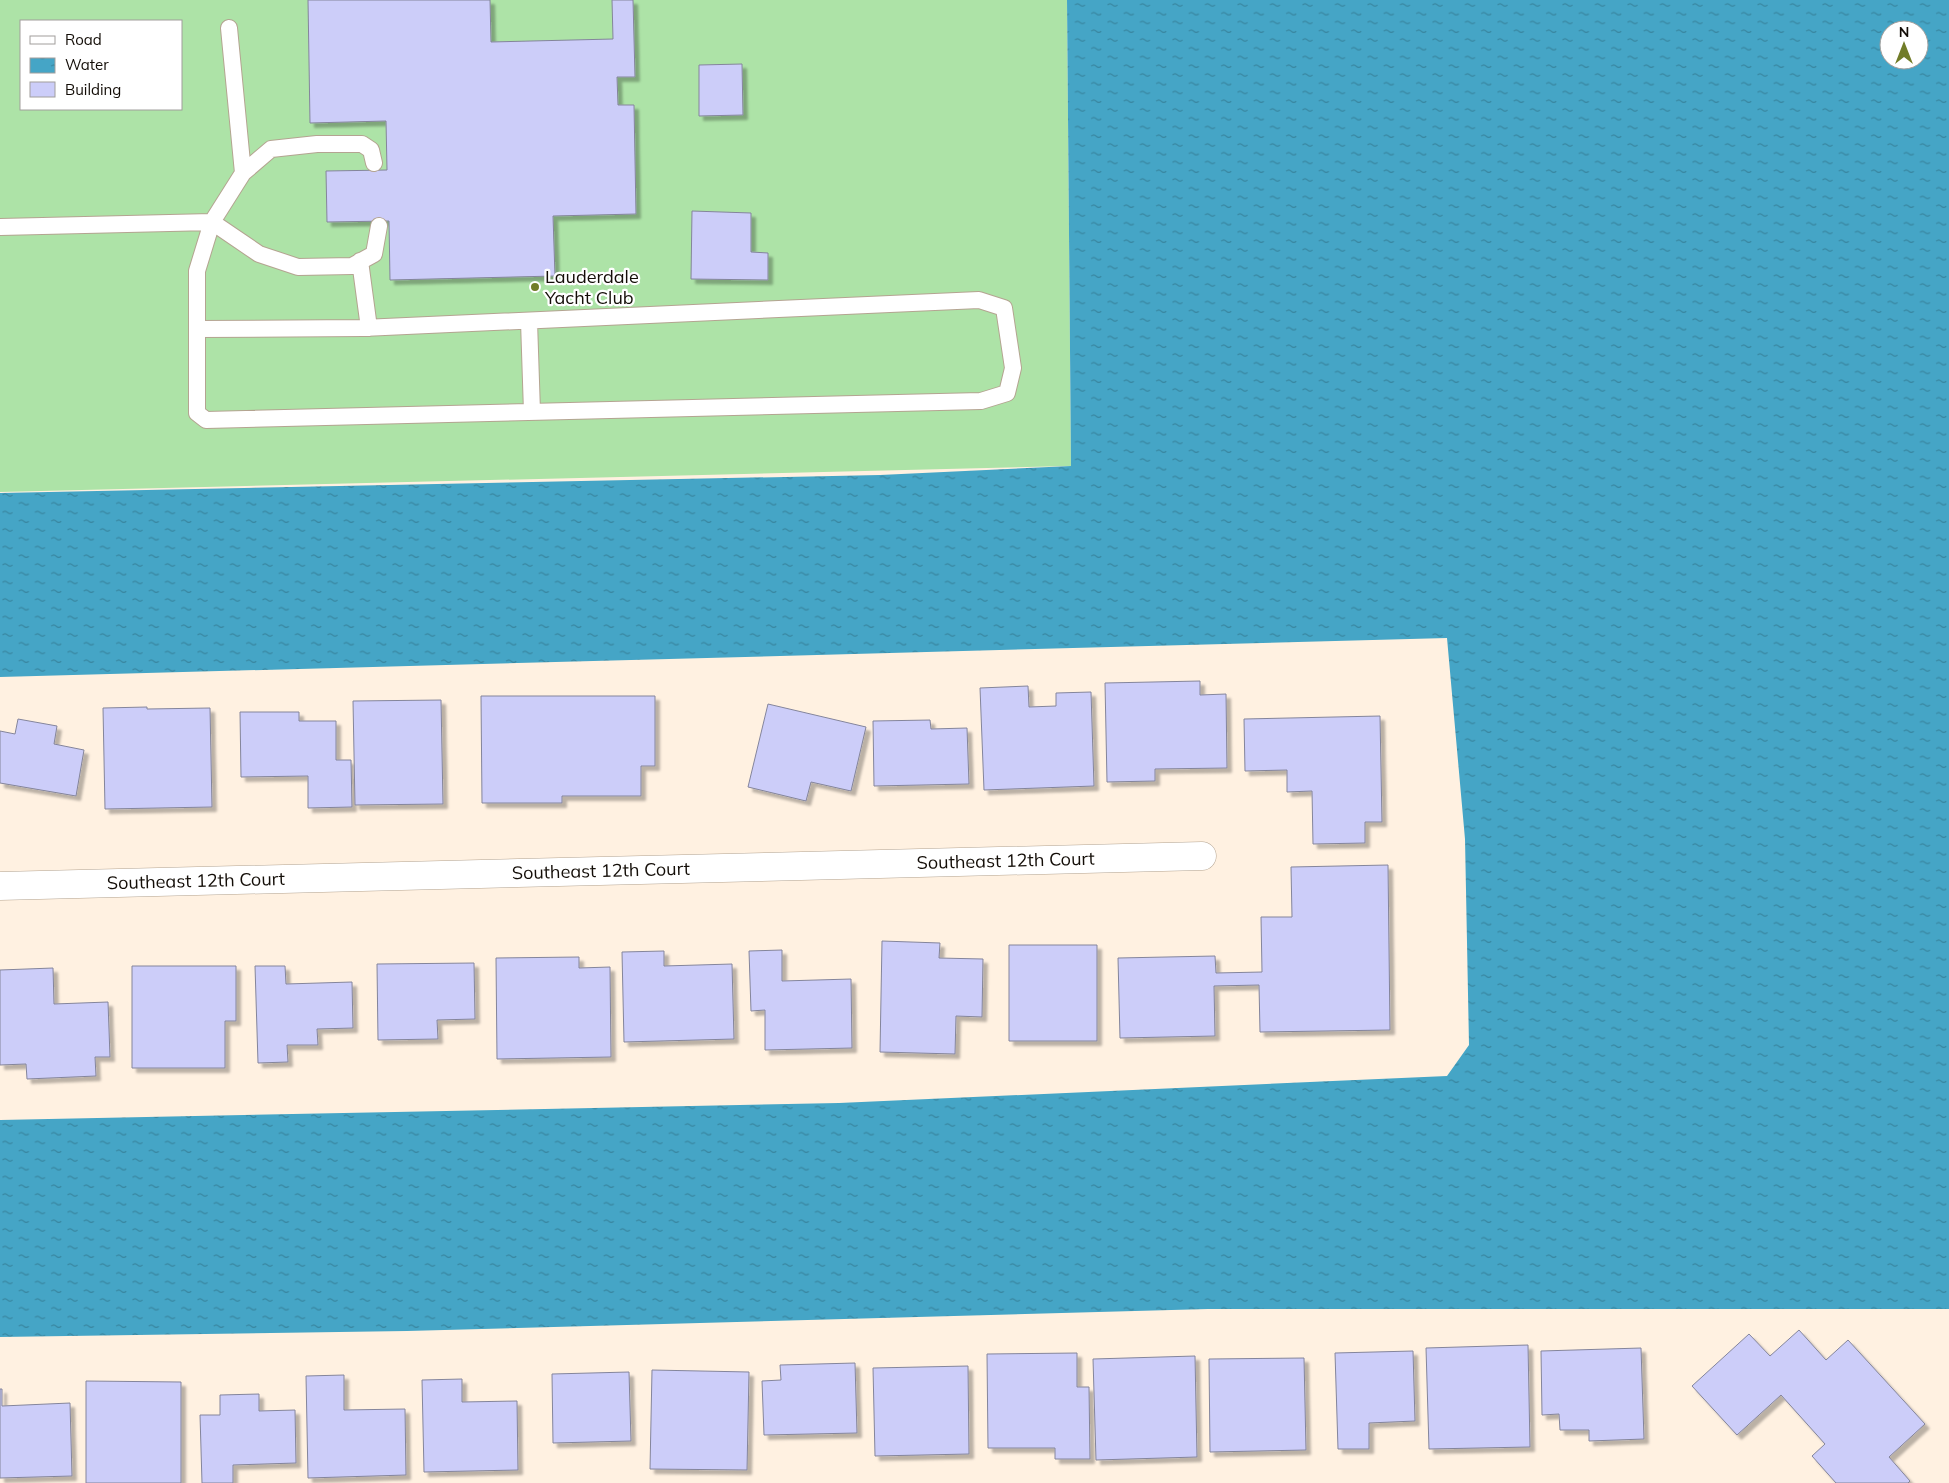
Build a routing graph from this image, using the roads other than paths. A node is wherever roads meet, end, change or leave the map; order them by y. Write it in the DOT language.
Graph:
graph roads {
  1 [pos="229,28"];
  2 [pos="374,163"];
  3 [pos="243,173"];
  4 [pos="212,222"];
  5 [pos="379,226"];
  6 [pos="0,227"];
  7 [pos="360,261"];
  8 [pos="529,320"];
  9 [pos="369,328"];
  10 [pos="197,329"];
  11 [pos="532,412"];
  12 [pos="1202,856"];
  13 [pos="0,886"];
  1 -- 3 [label="lane"];
  2 -- 3 [label="lane"];
  3 -- 4 [label="lane"];
  4 -- 6 [label="lane"];
  4 -- 7 [label="lane"];
  4 -- 10 [label="lane"];
  5 -- 7 [label="lane"];
  7 -- 9 [label="lane"];
  8 -- 9 [label="lane"];
  8 -- 11 [label="lane"];
  8 -- 11 [label="lane"];
  9 -- 10 [label="lane"];
  10 -- 11 [label="lane"];
  12 -- 13 [label="street, Southeast 12th Court"];
}
